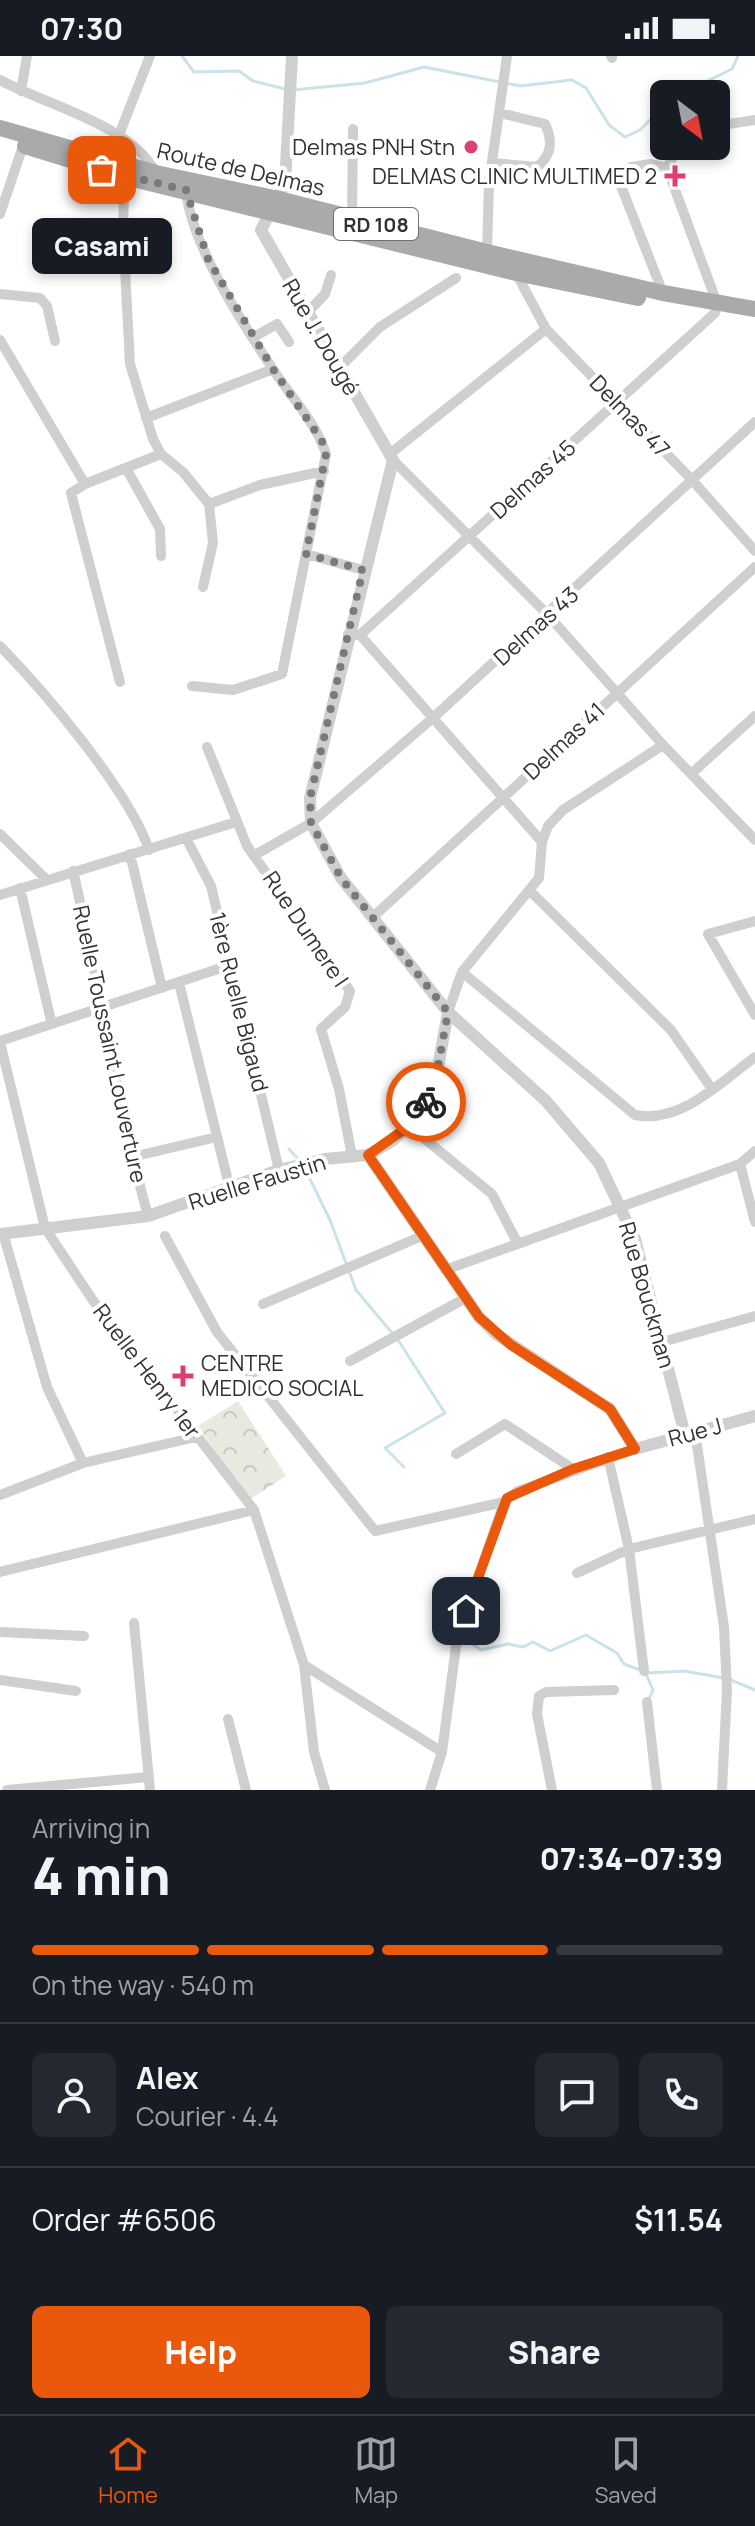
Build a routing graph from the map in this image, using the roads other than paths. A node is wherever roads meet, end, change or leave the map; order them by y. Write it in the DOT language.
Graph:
graph roads {
  1 [pos="27,56"];
  2 [pos="150,56"];
  3 [pos="292,56"];
  4 [pos="507,56"];
  5 [pos="0,80"];
  6 [pos="21,91"];
  7 [pos="500,113"];
  8 [pos="755,120"];
  9 [pos="730,124"];
  10 [pos="0,128"];
  11 [pos="353,129"];
  12 [pos="119,135"];
  13 [pos="0,139"];
  14 [pos="25,140"];
  15 [pos="671,160"];
  16 [pos="492,163"];
  17 [pos="667,168"];
  18 [pos="132,172"];
  19 [pos="156,173"];
  20 [pos="187,186"];
  21 [pos="274,205"];
  22 [pos="0,214"];
  23 [pos="352,218"];
  24 [pos="487,252"];
  25 [pos="516,273"];
  26 [pos="331,275"];
  27 [pos="456,278"];
  28 [pos="663,293"];
  29 [pos="0,294"];
  30 [pos="716,308"];
  31 [pos="755,309"];
  32 [pos="306,314"];
  33 [pos="755,319"];
  34 [pos="546,329"];
  35 [pos="254,337"];
  36 [pos="0,340"];
  37 [pos="55,341"];
  38 [pos="289,342"];
  39 [pos="273,369"];
  40 [pos="338,369"];
  41 [pos="616,404"];
  42 [pos="146,418"];
  43 [pos="755,422"];
  44 [pos="161,454"];
  45 [pos="392,456"];
  46 [pos="126,468"];
  47 [pos="324,471"];
  48 [pos="693,481"];
  49 [pos="85,484"];
  50 [pos="209,504"];
  51 [pos="470,537"];
  52 [pos="755,551"];
  53 [pos="306,554"];
  54 [pos="161,556"];
  55 [pos="755,567"];
  56 [pos="363,570"];
  57 [pos="203,587"];
  58 [pos="548,615"];
  59 [pos="354,635"];
  60 [pos="0,646"];
  61 [pos="120,682"];
  62 [pos="192,686"];
  63 [pos="617,692"];
  64 [pos="755,716"];
  65 [pos="434,717"];
  66 [pos="663,745"];
  67 [pos="207,747"];
  68 [pos="691,774"];
  69 [pos="503,797"];
  70 [pos="236,822"];
  71 [pos="311,823"];
  72 [pos="0,834"];
  73 [pos="186,838"];
  74 [pos="755,840"];
  75 [pos="542,842"];
  76 [pos="149,850"];
  77 [pos="130,854"];
  78 [pos="255,855"];
  79 [pos="73,871"];
  80 [pos="45,878"];
  81 [pos="20,888"];
  82 [pos="530,891"];
  83 [pos="0,895"];
  84 [pos="374,916"];
  85 [pos="755,921"];
  86 [pos="230,965"];
  87 [pos="462,972"];
  88 [pos="179,983"];
  89 [pos="162,988"];
  90 [pos="104,1007"];
  91 [pos="448,1012"];
  92 [pos="755,1015"];
  93 [pos="51,1021"];
  94 [pos="0,1042"];
  95 [pos="755,1057"];
  96 [pos="712,1089"];
  97 [pos="409,1126"];
  98 [pos="217,1137"];
  99 [pos="755,1151"];
  100 [pos="368,1155"];
  101 [pos="352,1156"];
  102 [pos="132,1157"];
  103 [pos="740,1164"];
  104 [pos="279,1170"];
  105 [pos="230,1189"];
  106 [pos="621,1208"];
  107 [pos="148,1216"];
  108 [pos="755,1222"];
  109 [pos="45,1228"];
  110 [pos="2,1234"];
  111 [pos="165,1236"];
  112 [pos="422,1236"];
  113 [pos="517,1242"];
  114 [pos="445,1270"];
  115 [pos="464,1299"];
  116 [pos="263,1304"];
  117 [pos="755,1316"];
  118 [pos="662,1342"];
  119 [pos="350,1361"];
  120 [pos="755,1416"];
  121 [pos="690,1433"];
  122 [pos="196,1437"];
  123 [pos="635,1449"];
  124 [pos="456,1454"];
  125 [pos="608,1457"];
  126 [pos="83,1463"];
  127 [pos="573,1469"];
  128 [pos="0,1495"];
  129 [pos="504,1502"];
  130 [pos="254,1510"];
  131 [pos="755,1519"];
  132 [pos="709,1532"];
  133 [pos="629,1549"];
  134 [pos="0,1572"];
  135 [pos="577,1573"];
  136 [pos="134,1623"];
  137 [pos="0,1632"];
  138 [pos="84,1636"];
  139 [pos="304,1665"];
  140 [pos="644,1671"];
  141 [pos="0,1681"];
  142 [pos="614,1690"];
  143 [pos="76,1691"];
  144 [pos="647,1702"];
  145 [pos="228,1719"];
  146 [pos="442,1752"];
  147 [pos="148,1777"];
  148 [pos="7,1790"];
  149 [pos="150,1790"];
  150 [pos="246,1790"];
  151 [pos="325,1790"];
  152 [pos="430,1790"];
  153 [pos="552,1790"];
  154 [pos="657,1790"];
  155 [pos="722,1790"];
  1 -- 6 [label="street"];
  2 -- 12 [label="street"];
  3 -- 21 [label="street, Rue J. Dougé"];
  4 -- 7 [label="street"];
  5 -- 6 [label="street"];
  6 -- 12 [label="street"];
  7 -- 16 [label="street"];
  7 -- 16 [label="street"];
  8 -- 9 [label="street"];
  10 -- 14 [label="main road, Route de Delmas / RD 108"];
  11 -- 23 [label="street"];
  12 -- 19 [label="street"];
  13 -- 14 [label="main road, Route de Delmas / RD 108"];
  14 -- 18 [label="main road, Route de Delmas / RD 108"];
  14 -- 22 [label="street"];
  15 -- 17 [label="street"];
  16 -- 24 [label="street"];
  17 -- 28 [label="street"];
  17 -- 30 [label="street"];
  18 -- 19 [label="main road, Route de Delmas / RD 108"];
  18 -- 20 [label="main road, Route de Delmas / RD 108"];
  18 -- 42 [label="street"];
  19 -- 20 [label="main road, Route de Delmas / RD 108"];
  20 -- 21 [label="main road, Route de Delmas / RD 108"];
  20 -- 35 [label="street"];
  21 -- 23 [label="main road, Route de Delmas / RD 108"];
  21 -- 25 [label="main road, Route de Delmas / RD 108"];
  21 -- 32 [label="street, Rue J. Dougé"];
  23 -- 24 [label="main road, Route de Delmas / RD 108"];
  24 -- 28 [label="main road, Route de Delmas / RD 108"];
  25 -- 30 [label="main road, Route de Delmas / RD 108"];
  25 -- 34 [label="street, Delmas 47"];
  26 -- 32 [label="street"];
  27 -- 40 [label="street"];
  28 -- 30 [label="main road, Route de Delmas / RD 108"];
  29 -- 37 [label="street"];
  30 -- 31 [label="main road, Route de Delmas / RD 108"];
  30 -- 33 [label="main road, Route de Delmas / RD 108"];
  30 -- 41 [label="street, Delmas 45"];
  32 -- 40 [label="street, Rue J. Dougé"];
  34 -- 41 [label="street, Delmas 47"];
  34 -- 45 [label="street"];
  35 -- 38 [label="street"];
  35 -- 39 [label="street"];
  36 -- 49 [label="street"];
  39 -- 42 [label="street"];
  39 -- 47 [label="street"];
  40 -- 45 [label="street, Rue J. Dougé"];
  41 -- 48 [label="street, Delmas 47"];
  41 -- 51 [label="street, Delmas 45"];
  42 -- 44 [label="street"];
  43 -- 48 [label="street, Delmas 43"];
  44 -- 46 [label="street"];
  44 -- 50 [label="street"];
  45 -- 51 [label="street"];
  45 -- 56 [label="street"];
  46 -- 49 [label="street"];
  46 -- 54 [label="street"];
  47 -- 50 [label="street"];
  47 -- 53 [label="street"];
  48 -- 52 [label="street, Delmas 47"];
  48 -- 58 [label="street, Delmas 43"];
  49 -- 61 [label="street"];
  50 -- 57 [label="street"];
  51 -- 58 [label="street"];
  51 -- 59 [label="street, Delmas 45"];
  53 -- 56 [label="street"];
  53 -- 62 [label="street"];
  55 -- 63 [label="street, Delmas 41"];
  56 -- 59 [label="street"];
  58 -- 63 [label="street"];
  58 -- 65 [label="street, Delmas 43"];
  59 -- 65 [label="street"];
  59 -- 71 [label="street"];
  60 -- 76 [label="street"];
  63 -- 66 [label="street"];
  63 -- 69 [label="street, Delmas 41"];
  64 -- 68 [label="street"];
  65 -- 69 [label="street"];
  65 -- 71 [label="street, Delmas 43"];
  66 -- 68 [label="street"];
  66 -- 75 [label="street"];
  67 -- 70 [label="street, Rue Dumere I"];
  68 -- 74 [label="street"];
  69 -- 75 [label="street"];
  69 -- 84 [label="street, Delmas 41"];
  70 -- 73 [label="street"];
  70 -- 78 [label="street, Rue Dumere I"];
  71 -- 78 [label="street, Delmas 43"];
  71 -- 84 [label="street, Rue Bouckman"];
  72 -- 80 [label="street"];
  73 -- 76 [label="street"];
  73 -- 86 [label="street, 1ère Ruelle Bigaud"];
  75 -- 82 [label="street"];
  76 -- 77 [label="street"];
  77 -- 79 [label="street"];
  77 -- 89 [label="street"];
  78 -- 101 [label="street, Rue Dumere I"];
  79 -- 80 [label="street"];
  79 -- 90 [label="street, Ruelle Toussaint Louverture"];
  80 -- 81 [label="street"];
  81 -- 83 [label="street"];
  81 -- 93 [label="street"];
  82 -- 87 [label="street"];
  82 -- 96 [label="street"];
  84 -- 91 [label="street, Rue Bouckman"];
  85 -- 92 [label="street"];
  86 -- 88 [label="street"];
  86 -- 104 [label="street, 1ère Ruelle Bigaud"];
  87 -- 91 [label="street"];
  87 -- 96 [label="street"];
  88 -- 89 [label="street"];
  88 -- 98 [label="street"];
  89 -- 90 [label="street"];
  90 -- 93 [label="street"];
  90 -- 102 [label="street, Ruelle Toussaint Louverture"];
  91 -- 97 [label="street"];
  91 -- 106 [label="street, Rue Bouckman"];
  93 -- 94 [label="street"];
  94 -- 109 [label="street, Ruelle Henry 1er"];
  95 -- 96 [label="street"];
  97 -- 100 [label="street"];
  97 -- 113 [label="street"];
  98 -- 102 [label="street"];
  98 -- 105 [label="street"];
  99 -- 103 [label="street"];
  100 -- 101 [label="street, Ruelle Faustin"];
  100 -- 112 [label="street"];
  101 -- 104 [label="street, Ruelle Faustin"];
  102 -- 107 [label="street, Ruelle Toussaint Louverture"];
  103 -- 106 [label="street"];
  103 -- 108 [label="street"];
  104 -- 105 [label="street, Ruelle Faustin"];
  105 -- 107 [label="street, Ruelle Faustin"];
  106 -- 113 [label="street"];
  106 -- 118 [label="street, Rue Bouckman"];
  107 -- 109 [label="street, Ruelle Faustin"];
  109 -- 110 [label="street, Ruelle Faustin"];
  109 -- 122 [label="street, Ruelle Henry 1er"];
  110 -- 126 [label="street"];
  111 -- 129 [label="street"];
  112 -- 114 [label="street"];
  112 -- 116 [label="street"];
  113 -- 114 [label="street"];
  114 -- 115 [label="street"];
  115 -- 119 [label="street"];
  115 -- 123 [label="street"];
  117 -- 118 [label="street"];
  118 -- 121 [label="street, Rue Bouckman"];
  120 -- 121 [label="street, Rue J"];
  121 -- 123 [label="street, Rue J"];
  121 -- 132 [label="street, Rue Bouckman"];
  122 -- 126 [label="street"];
  122 -- 130 [label="street, Ruelle Henry 1er"];
  123 -- 125 [label="street"];
  124 -- 127 [label="street"];
  125 -- 127 [label="street"];
  125 -- 133 [label="street"];
  126 -- 128 [label="street"];
  127 -- 129 [label="street"];
  129 -- 146 [label="street"];
  130 -- 134 [label="street"];
  130 -- 139 [label="street"];
  131 -- 132 [label="street"];
  132 -- 133 [label="street"];
  132 -- 155 [label="street, Rue Bouckman"];
  133 -- 135 [label="street"];
  133 -- 140 [label="street"];
  136 -- 147 [label="street"];
  137 -- 138 [label="street"];
  139 -- 146 [label="street"];
  139 -- 151 [label="street"];
  141 -- 143 [label="street"];
  142 -- 153 [label="street"];
  144 -- 154 [label="street"];
  145 -- 150 [label="street"];
  146 -- 152 [label="street"];
  147 -- 148 [label="street"];
  147 -- 149 [label="street"];
}
